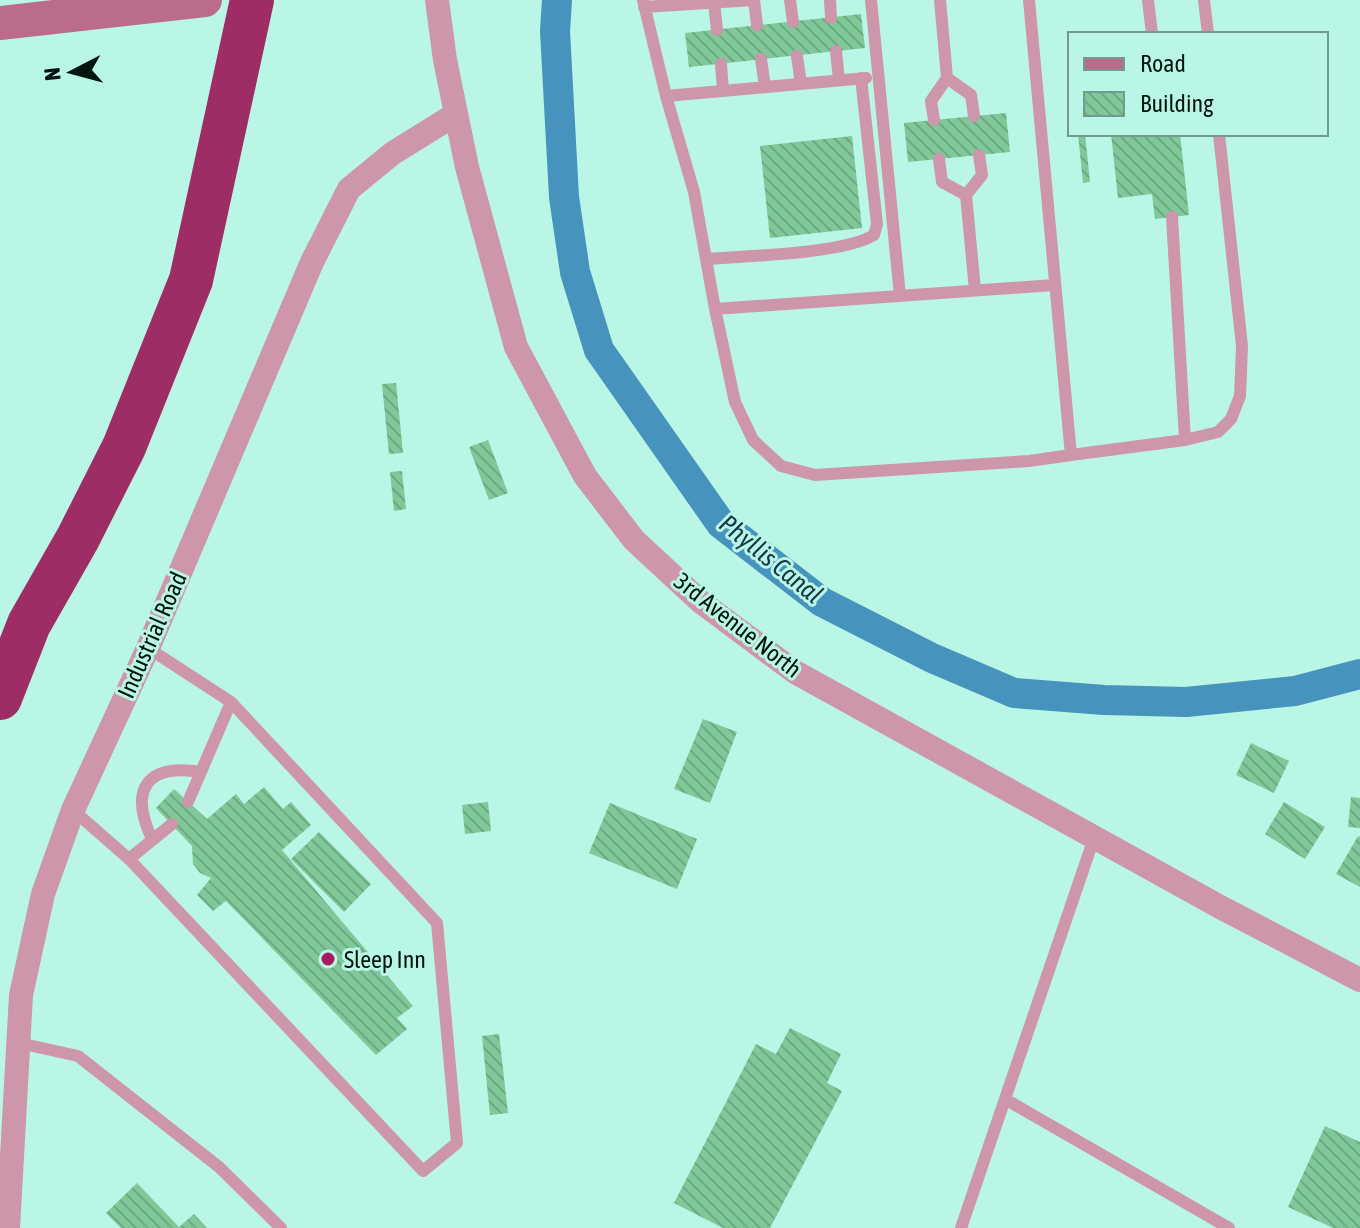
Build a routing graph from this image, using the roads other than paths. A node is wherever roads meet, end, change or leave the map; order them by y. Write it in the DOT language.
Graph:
graph roads {
  1 [pos="205,0"];
  2 [pos="252,0"];
  3 [pos="437,0"];
  4 [pos="754,0"];
  5 [pos="790,0"];
  6 [pos="830,0"];
  7 [pos="871,0"];
  8 [pos="940,0"];
  9 [pos="1029,0"];
  10 [pos="1148,0"];
  11 [pos="1204,0"];
  12 [pos="644,3"];
  13 [pos="714,3"];
  14 [pos="831,18"];
  15 [pos="793,22"];
  16 [pos="0,23"];
  17 [pos="757,25"];
  18 [pos="717,30"];
  19 [pos="1152,32"];
  20 [pos="1208,32"];
  21 [pos="836,51"];
  22 [pos="797,56"];
  23 [pos="761,59"];
  24 [pos="721,64"];
  25 [pos="878,77"];
  26 [pos="861,78"];
  27 [pos="947,78"];
  28 [pos="839,80"];
  29 [pos="801,84"];
  30 [pos="765,87"];
  31 [pos="723,91"];
  32 [pos="666,96"];
  33 [pos="456,114"];
  34 [pos="974,116"];
  35 [pos="934,120"];
  36 [pos="1219,136"];
  37 [pos="979,155"];
  38 [pos="939,159"];
  39 [pos="966,195"];
  40 [pos="1172,217"];
  41 [pos="706,259"];
  42 [pos="1054,285"];
  43 [pos="975,290"];
  44 [pos="900,296"];
  45 [pos="715,309"];
  46 [pos="1185,440"];
  47 [pos="1071,455"];
  48 [pos="148,648"];
  49 [pos="0,698"];
  50 [pos="231,702"];
  51 [pos="201,772"];
  52 [pos="188,802"];
  53 [pos="73,810"];
  54 [pos="172,824"];
  55 [pos="1094,838"];
  56 [pos="152,839"];
  57 [pos="129,859"];
  58 [pos="1360,980"];
  59 [pos="19,1043"];
  60 [pos="1005,1099"];
  61 [pos="8,1228"];
  62 [pos="281,1228"];
  63 [pos="961,1228"];
  64 [pos="1229,1228"];
  1 -- 16 [label="main road"];
  2 -- 49 [label="highway"];
  3 -- 33 [label="street, 3rd Avenue North"];
  4 -- 13 [label="lane"];
  4 -- 17 [label="lane"];
  5 -- 15 [label="lane"];
  6 -- 14 [label="lane"];
  7 -- 25 [label="lane"];
  8 -- 27 [label="lane"];
  9 -- 42 [label="lane"];
  10 -- 19 [label="lane"];
  11 -- 20 [label="lane"];
  12 -- 13 [label="lane"];
  12 -- 32 [label="lane"];
  13 -- 18 [label="lane"];
  21 -- 28 [label="lane"];
  22 -- 29 [label="lane"];
  23 -- 30 [label="lane"];
  24 -- 31 [label="lane"];
  25 -- 26 [label="lane"];
  25 -- 44 [label="lane"];
  26 -- 28 [label="lane"];
  26 -- 41 [label="lane"];
  27 -- 34 [label="lane"];
  27 -- 35 [label="lane"];
  28 -- 29 [label="lane"];
  29 -- 30 [label="lane"];
  30 -- 31 [label="lane"];
  31 -- 32 [label="lane"];
  32 -- 41 [label="lane"];
  33 -- 48 [label="street, Industrial Road"];
  33 -- 55 [label="street, 3rd Avenue North"];
  36 -- 46 [label="lane"];
  37 -- 39 [label="lane"];
  38 -- 39 [label="lane"];
  39 -- 43 [label="lane"];
  40 -- 46 [label="lane"];
  41 -- 45 [label="lane"];
  42 -- 43 [label="lane"];
  42 -- 47 [label="lane"];
  43 -- 44 [label="lane"];
  44 -- 45 [label="lane"];
  45 -- 47 [label="lane"];
  46 -- 47 [label="lane"];
  48 -- 50 [label="lane"];
  48 -- 53 [label="street, Industrial Road"];
  50 -- 51 [label="lane"];
  50 -- 57 [label="lane"];
  51 -- 52 [label="lane"];
  51 -- 56 [label="lane"];
  53 -- 57 [label="lane"];
  53 -- 59 [label="street, Industrial Road"];
  54 -- 56 [label="lane"];
  55 -- 58 [label="street, 3rd Avenue North"];
  55 -- 60 [label="lane"];
  56 -- 57 [label="lane"];
  59 -- 61 [label="street, Industrial Road"];
  59 -- 62 [label="lane"];
  60 -- 63 [label="lane"];
  60 -- 64 [label="lane"];
}
